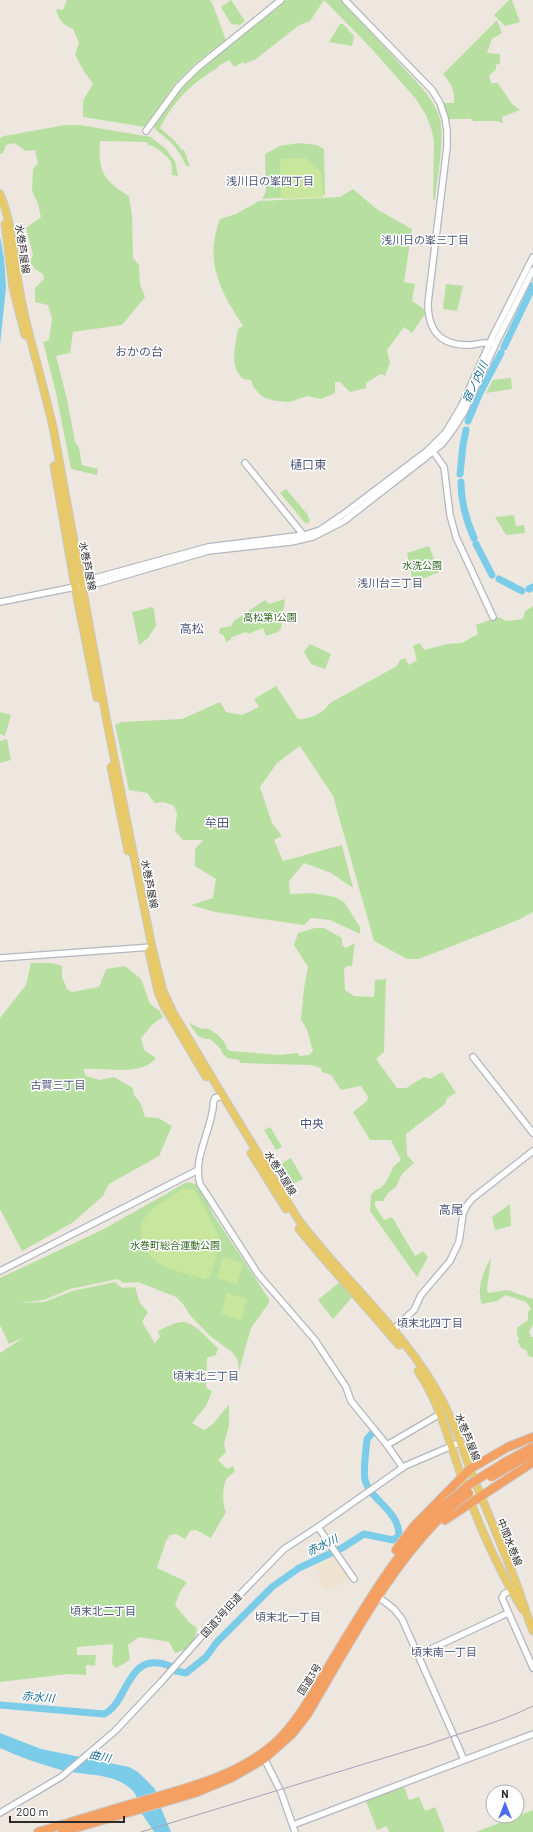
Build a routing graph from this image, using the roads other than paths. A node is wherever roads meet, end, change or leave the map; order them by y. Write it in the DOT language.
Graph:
graph roads {
  1 [pos="281,0"];
  2 [pos="345,0"];
  3 [pos="146,131"];
  4 [pos="0,194"];
  5 [pos="0,206"];
  6 [pos="533,257"];
  7 [pos="533,270"];
  8 [pos="493,344"];
  9 [pos="432,450"];
  10 [pos="245,463"];
  11 [pos="305,537"];
  12 [pos="79,586"];
  13 [pos="0,602"];
  14 [pos="493,616"];
  15 [pos="150,947"];
  16 [pos="0,958"];
  17 [pos="473,1057"];
  18 [pos="220,1096"];
  19 [pos="533,1133"];
  20 [pos="533,1151"];
  21 [pos="198,1170"];
  22 [pos="0,1271"];
  23 [pos="391,1332"];
  24 [pos="440,1414"];
  25 [pos="533,1437"];
  26 [pos="461,1442"];
  27 [pos="387,1445"];
  28 [pos="452,1446"];
  29 [pos="533,1447"];
  30 [pos="533,1453"];
  31 [pos="533,1462"];
  32 [pos="508,1464"];
  33 [pos="403,1468"];
  34 [pos="470,1469"];
  35 [pos="462,1478"];
  36 [pos="481,1495"];
  37 [pos="471,1502"];
  38 [pos="318,1527"];
  39 [pos="390,1577"];
  40 [pos="354,1579"];
  41 [pos="514,1588"];
  42 [pos="370,1599"];
  43 [pos="381,1599"];
  44 [pos="508,1613"];
  45 [pos="533,1631"];
  46 [pos="418,1655"];
  47 [pos="533,1668"];
  48 [pos="533,1734"];
  49 [pos="263,1756"];
  50 [pos="464,1760"];
  51 [pos="139,1805"];
  52 [pos="0,1813"];
  53 [pos="293,1825"];
  54 [pos="38,1832"];
  55 [pos="62,1832"];
  56 [pos="295,1832"];
  1 -- 3 [label="street"];
  2 -- 8 [label="street"];
  4 -- 12 [label="main road, 水巻芦屋線"];
  5 -- 12 [label="main road, 水巻芦屋線"];
  6 -- 8 [label="street"];
  7 -- 8 [label="street"];
  8 -- 9 [label="street"];
  9 -- 11 [label="street"];
  9 -- 14 [label="street"];
  10 -- 11 [label="street"];
  11 -- 12 [label="street"];
  12 -- 13 [label="street"];
  12 -- 15 [label="main road, 水巻芦屋線"];
  15 -- 16 [label="street"];
  15 -- 18 [label="main road, 水巻芦屋線"];
  17 -- 19 [label="street"];
  18 -- 21 [label="street"];
  18 -- 23 [label="main road, 水巻芦屋線"];
  20 -- 23 [label="street"];
  21 -- 22 [label="street"];
  21 -- 27 [label="street"];
  23 -- 24 [label="main road, 水巻芦屋線"];
  23 -- 26 [label="main road, 水巻芦屋線"];
  24 -- 27 [label="street"];
  24 -- 28 [label="main road, 水巻芦屋線"];
  25 -- 34 [label="highway"];
  26 -- 28 [label="street, 国道3号旧道"];
  26 -- 34 [label="main road, 水巻芦屋線"];
  27 -- 33 [label="street"];
  28 -- 33 [label="street, 国道3号旧道"];
  28 -- 35 [label="main road, 水巻芦屋線"];
  29 -- 32 [label="highway, 国道3号"];
  30 -- 32 [label="highway, 国道3号"];
  31 -- 36 [label="highway"];
  32 -- 39 [label="highway, 国道3号, bridge"];
  32 -- 42 [label="highway, 国道3号, bridge"];
  33 -- 38 [label="street, 国道3号旧道"];
  34 -- 35 [label="highway"];
  34 -- 36 [label="main road, 水巻芦屋線"];
  35 -- 37 [label="main road, 水巻芦屋線"];
  35 -- 42 [label="highway"];
  36 -- 37 [label="highway"];
  36 -- 41 [label="main road, 中間水巻線"];
  37 -- 39 [label="highway"];
  37 -- 41 [label="main road, 中間水巻線"];
  38 -- 40 [label="street"];
  38 -- 52 [label="street, 国道3号旧道"];
  39 -- 49 [label="highway, 国道3号"];
  41 -- 44 [label="street"];
  41 -- 45 [label="main road, 中間水巻線"];
  42 -- 49 [label="highway, 国道3号"];
  43 -- 46 [label="street"];
  44 -- 46 [label="street"];
  44 -- 47 [label="street"];
  46 -- 50 [label="street"];
  48 -- 50 [label="street"];
  49 -- 51 [label="highway, 国道3号"];
  49 -- 53 [label="street"];
  50 -- 53 [label="street"];
  51 -- 54 [label="highway, 国道3号"];
  51 -- 55 [label="highway, 国道3号"];
  53 -- 56 [label="street"];
}
